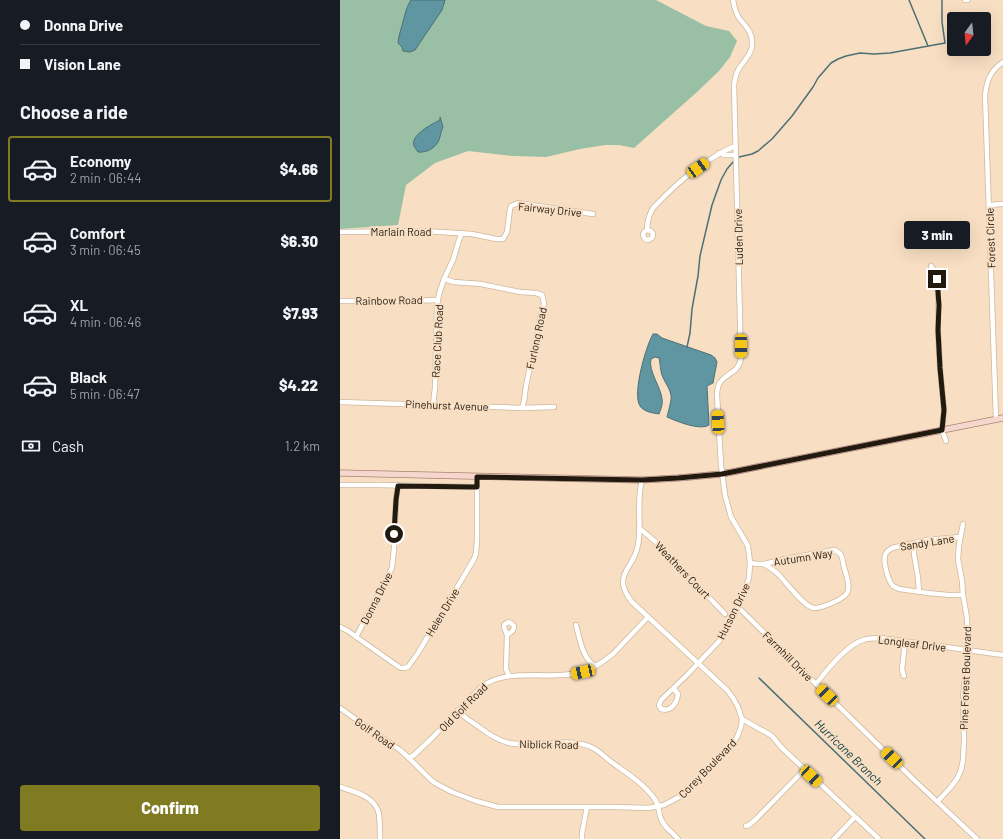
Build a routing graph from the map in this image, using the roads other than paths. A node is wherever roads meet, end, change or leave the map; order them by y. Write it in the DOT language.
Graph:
graph roads {
  1 [pos="733,0"];
  2 [pos="965,0"];
  3 [pos="968,0"];
  4 [pos="1003,62"];
  5 [pos="736,146"];
  6 [pos="719,153"];
  7 [pos="736,155"];
  8 [pos="1003,204"];
  9 [pos="989,205"];
  10 [pos="593,214"];
  11 [pos="647,230"];
  12 [pos="340,232"];
  13 [pos="462,233"];
  14 [pos="931,266"];
  15 [pos="444,279"];
  16 [pos="438,300"];
  17 [pos="340,301"];
  18 [pos="340,402"];
  19 [pos="433,405"];
  20 [pos="554,407"];
  21 [pos="522,408"];
  22 [pos="1003,418"];
  23 [pos="996,419"];
  24 [pos="942,430"];
  25 [pos="946,441"];
  26 [pos="340,473"];
  27 [pos="722,474"];
  28 [pos="477,477"];
  29 [pos="642,480"];
  30 [pos="340,485"];
  31 [pos="398,486"];
  32 [pos="477,487"];
  33 [pos="963,524"];
  34 [pos="639,528"];
  35 [pos="960,537"];
  36 [pos="914,543"];
  37 [pos="750,563"];
  38 [pos="764,564"];
  39 [pos="919,592"];
  40 [pos="963,595"];
  41 [pos="738,607"];
  42 [pos="725,614"];
  43 [pos="648,617"];
  44 [pos="576,625"];
  45 [pos="340,627"];
  46 [pos="507,635"];
  47 [pos="356,637"];
  48 [pos="905,642"];
  49 [pos="968,651"];
  50 [pos="1003,655"];
  51 [pos="698,664"];
  52 [pos="595,666"];
  53 [pos="509,676"];
  54 [pos="904,676"];
  55 [pos="816,684"];
  56 [pos="674,689"];
  57 [pos="340,708"];
  58 [pos="458,710"];
  59 [pos="742,719"];
  60 [pos="409,758"];
  61 [pos="805,769"];
  62 [pos="340,787"];
  63 [pos="938,802"];
  64 [pos="587,807"];
  65 [pos="659,807"];
  66 [pos="855,817"];
  67 [pos="746,826"];
  68 [pos="380,839"];
  69 [pos="582,839"];
  70 [pos="678,839"];
  71 [pos="834,839"];
  72 [pos="879,839"];
  73 [pos="977,839"];
  1 -- 5 [label="street, Luden Drive"];
  2 -- 3 [label="street"];
  4 -- 9 [label="street, Forest Circle"];
  5 -- 6 [label="street"];
  5 -- 7 [label="street, Luden Drive"];
  6 -- 7 [label="street"];
  6 -- 11 [label="street"];
  7 -- 27 [label="street, Luden Drive"];
  8 -- 9 [label="street"];
  9 -- 23 [label="street, Forest Circle"];
  10 -- 13 [label="street, Fairway Drive"];
  12 -- 13 [label="street, Marlain Road"];
  13 -- 15 [label="street, Race Club Road"];
  14 -- 24 [label="street"];
  15 -- 16 [label="street, Race Club Road"];
  15 -- 21 [label="street, Furlong Road"];
  16 -- 17 [label="street, Rainbow Road"];
  16 -- 19 [label="street, Race Club Road"];
  18 -- 19 [label="street, Pinehurst Avenue"];
  19 -- 21 [label="street, Pinehurst Avenue"];
  20 -- 21 [label="street, Pinehurst Avenue"];
  22 -- 23 [label="main road"];
  23 -- 24 [label="main road"];
  24 -- 25 [label="street"];
  24 -- 27 [label="main road"];
  26 -- 28 [label="main road"];
  27 -- 29 [label="main road"];
  27 -- 37 [label="street, Hutson Drive"];
  28 -- 29 [label="main road"];
  28 -- 32 [label="street, Helen Drive"];
  29 -- 34 [label="street"];
  30 -- 31 [label="street"];
  31 -- 32 [label="street"];
  31 -- 47 [label="street, Donna Drive"];
  32 -- 47 [label="street, Helen Drive"];
  33 -- 35 [label="street, Pine Forest Boulevard"];
  34 -- 42 [label="street, Weathers Court"];
  34 -- 43 [label="street"];
  35 -- 36 [label="street, Sandy Lane"];
  35 -- 40 [label="street, Pine Forest Boulevard"];
  36 -- 39 [label="street"];
  36 -- 39 [label="street, Sandy Lane"];
  37 -- 38 [label="street, Autumn Way"];
  37 -- 41 [label="street, Hutson Drive"];
  38 -- 38 [label="street, Autumn Way"];
  39 -- 40 [label="street"];
  40 -- 49 [label="street, Pine Forest Boulevard"];
  41 -- 51 [label="street, Hutson Drive"];
  41 -- 55 [label="street, Farmhill Drive"];
  43 -- 51 [label="street"];
  43 -- 52 [label="street, Old Golf Road"];
  44 -- 52 [label="street"];
  45 -- 47 [label="street, Helen Drive"];
  46 -- 53 [label="street"];
  48 -- 49 [label="street, Longleaf Drive"];
  48 -- 54 [label="street"];
  48 -- 55 [label="street, Longleaf Drive"];
  49 -- 50 [label="street, Longleaf Drive"];
  49 -- 63 [label="street, Pine Forest Boulevard"];
  51 -- 56 [label="street, Hutson Drive"];
  51 -- 59 [label="street"];
  52 -- 53 [label="street, Old Golf Road"];
  53 -- 58 [label="street, Old Golf Road"];
  55 -- 63 [label="street, Farmhill Drive"];
  56 -- 56 [label="street, Hutson Drive"];
  57 -- 60 [label="street, Golf Road"];
  58 -- 60 [label="street, Old Golf Road"];
  58 -- 65 [label="street, Niblick Road"];
  59 -- 61 [label="street"];
  59 -- 65 [label="street, Corey Boulevard"];
  60 -- 64 [label="street, Corey Boulevard"];
  61 -- 66 [label="street"];
  61 -- 67 [label="street"];
  62 -- 68 [label="street"];
  63 -- 73 [label="street, Farmhill Drive"];
  64 -- 65 [label="street, Corey Boulevard"];
  64 -- 69 [label="street"];
  65 -- 70 [label="street, Niblick Road"];
  66 -- 71 [label="street"];
  66 -- 72 [label="street"];
}
